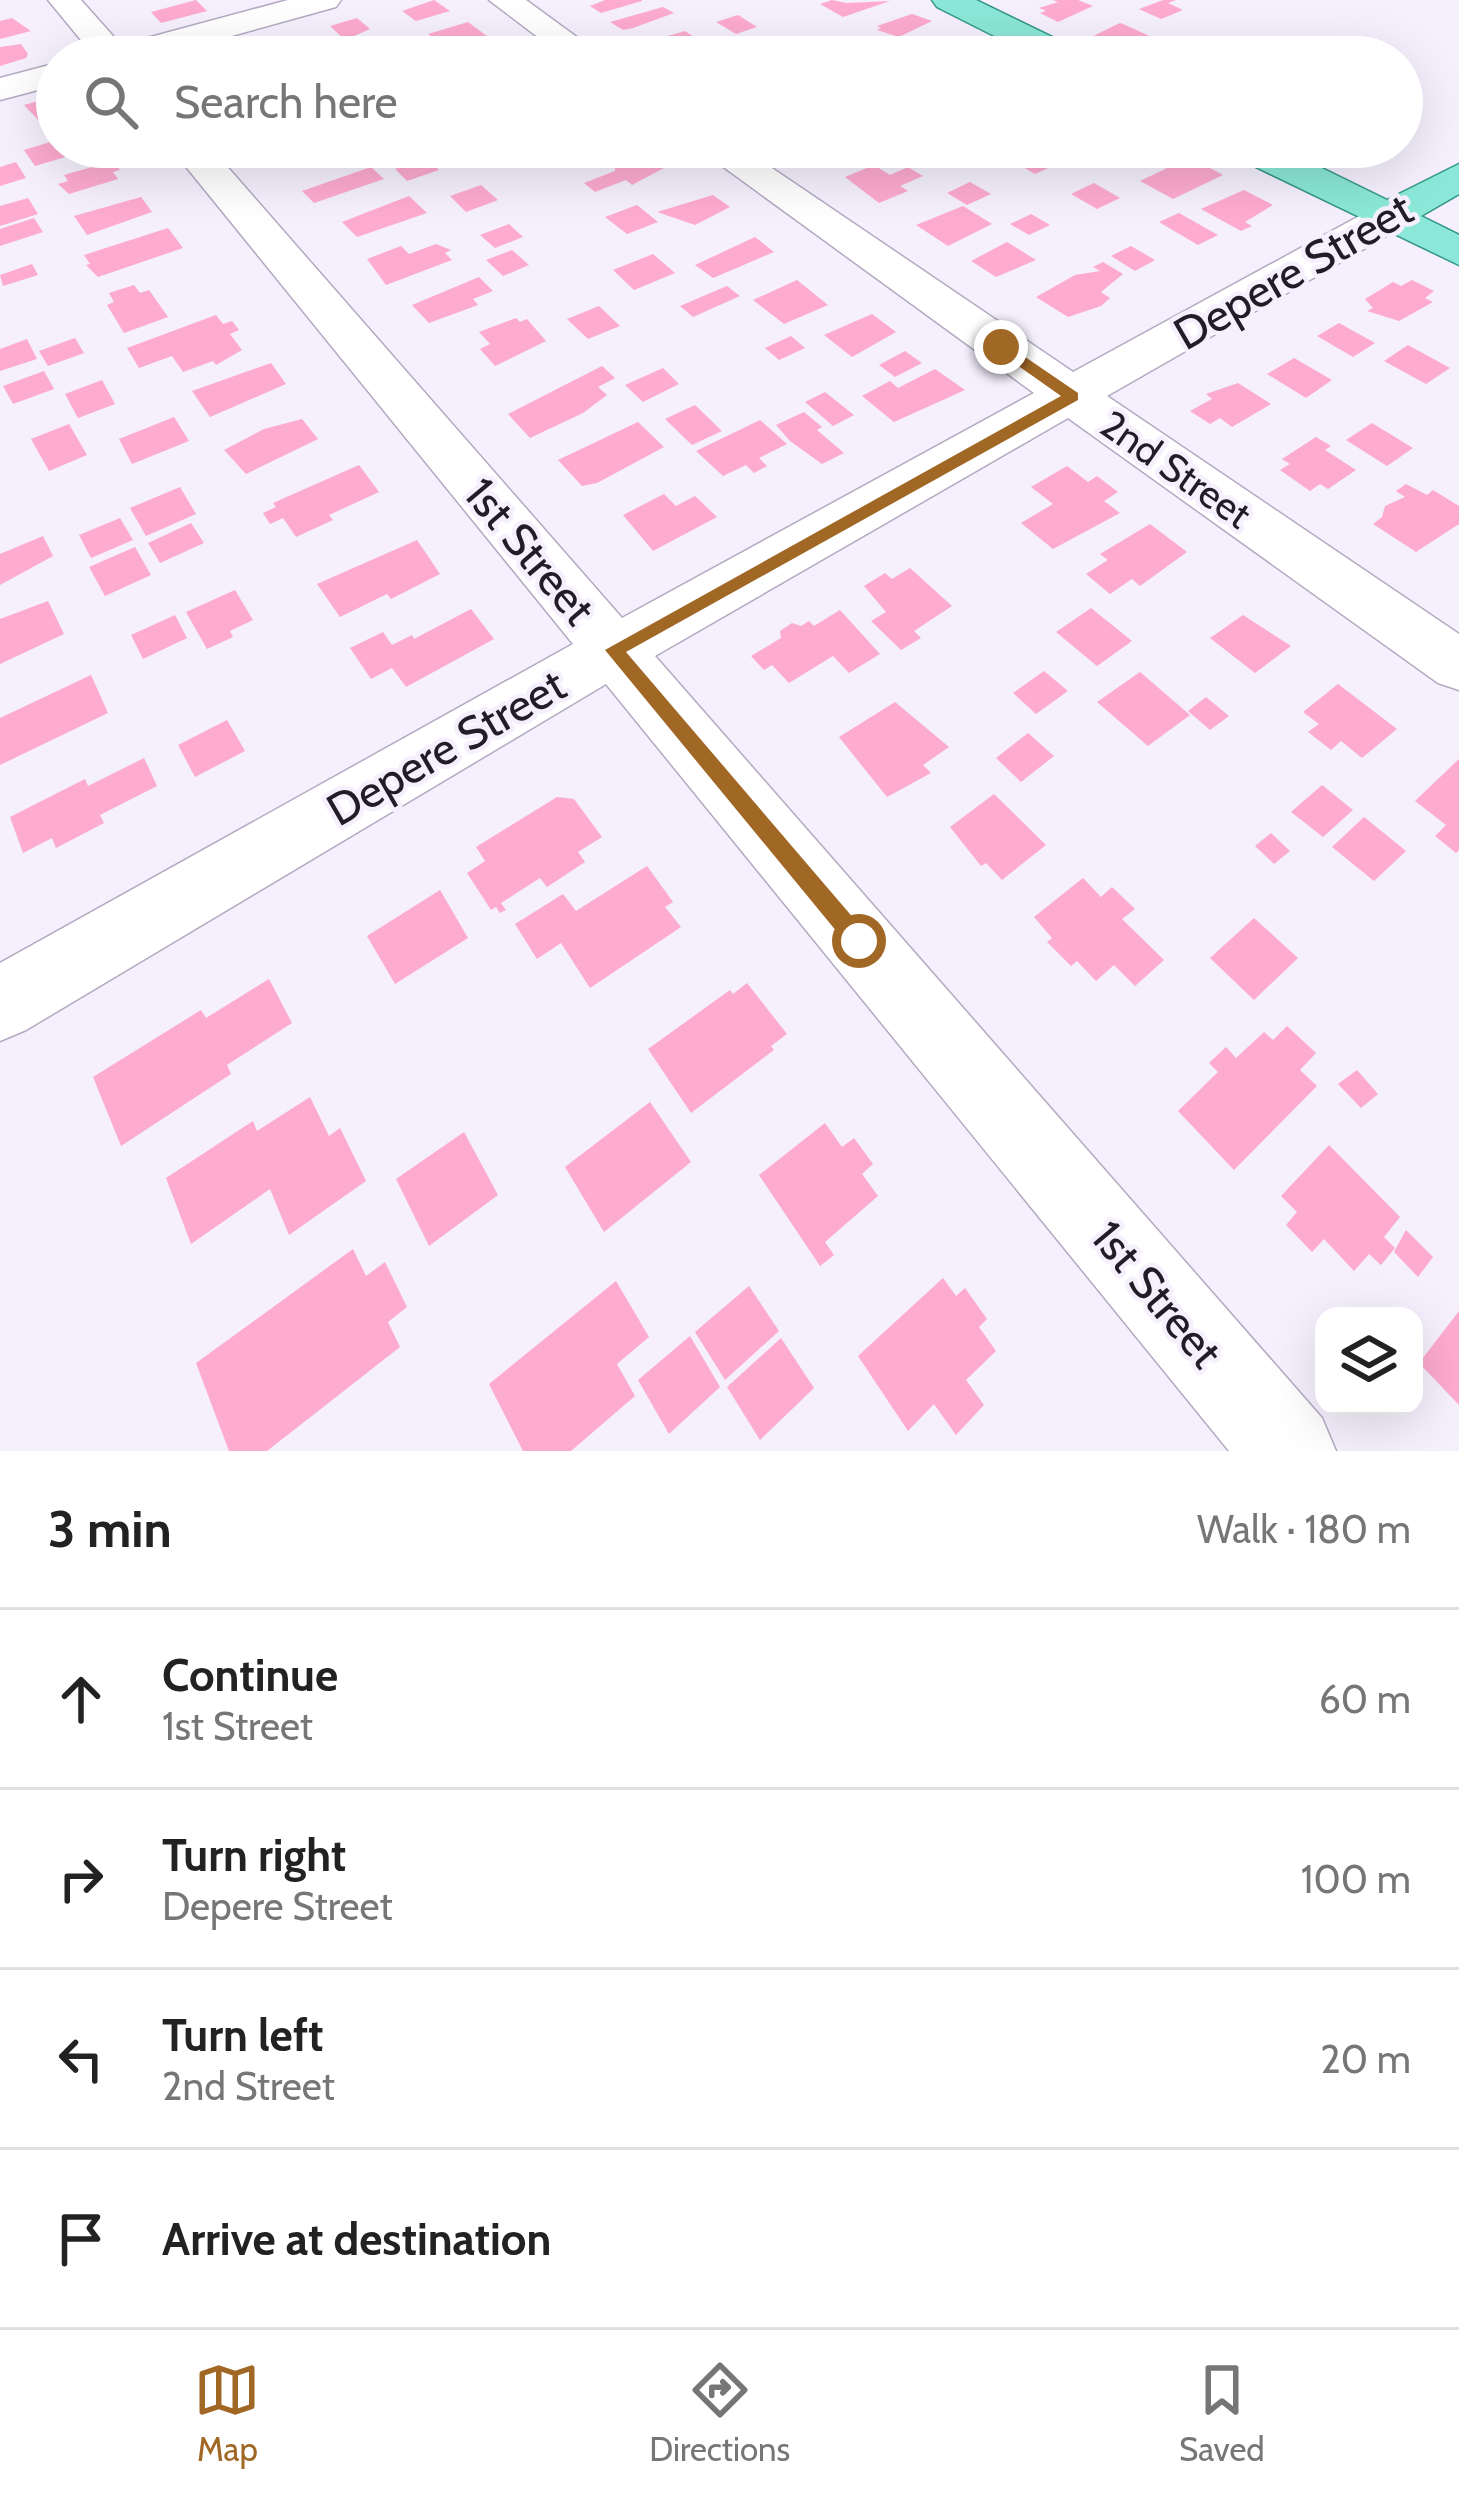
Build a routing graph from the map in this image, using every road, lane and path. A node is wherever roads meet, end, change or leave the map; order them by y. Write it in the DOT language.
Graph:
graph roads {
  1 [pos="64,0"];
  2 [pos="325,0"];
  3 [pos="505,0"];
  4 [pos="949,0"];
  5 [pos="96,36"];
  6 [pos="192,36"];
  7 [pos="556,36"];
  8 [pos="1022,36"];
  9 [pos="36,80"];
  10 [pos="0,89"];
  11 [pos="207,168"];
  12 [pos="745,168"];
  13 [pos="1289,168"];
  14 [pos="1456,181"];
  15 [pos="1389,217"];
  16 [pos="1459,252"];
  17 [pos="1072,397"];
  18 [pos="614,650"];
  19 [pos="1459,666"];
  20 [pos="0,1004"];
  21 [pos="1288,1451"];
  1 -- 5 [label="street"];
  2 -- 6 [label="street"];
  3 -- 7 [label="street"];
  4 -- 8 [label="main road"];
  9 -- 10 [label="street"];
  11 -- 18 [label="street, 1st Street"];
  12 -- 17 [label="street, 2nd Street"];
  13 -- 15 [label="main road"];
  14 -- 15 [label="main road, Depere Street"];
  15 -- 16 [label="main road"];
  15 -- 17 [label="street, Depere Street"];
  17 -- 18 [label="street, Depere Street"];
  17 -- 19 [label="street, 2nd Street"];
  18 -- 20 [label="street, Depere Street"];
  18 -- 21 [label="street, 1st Street"];
}
